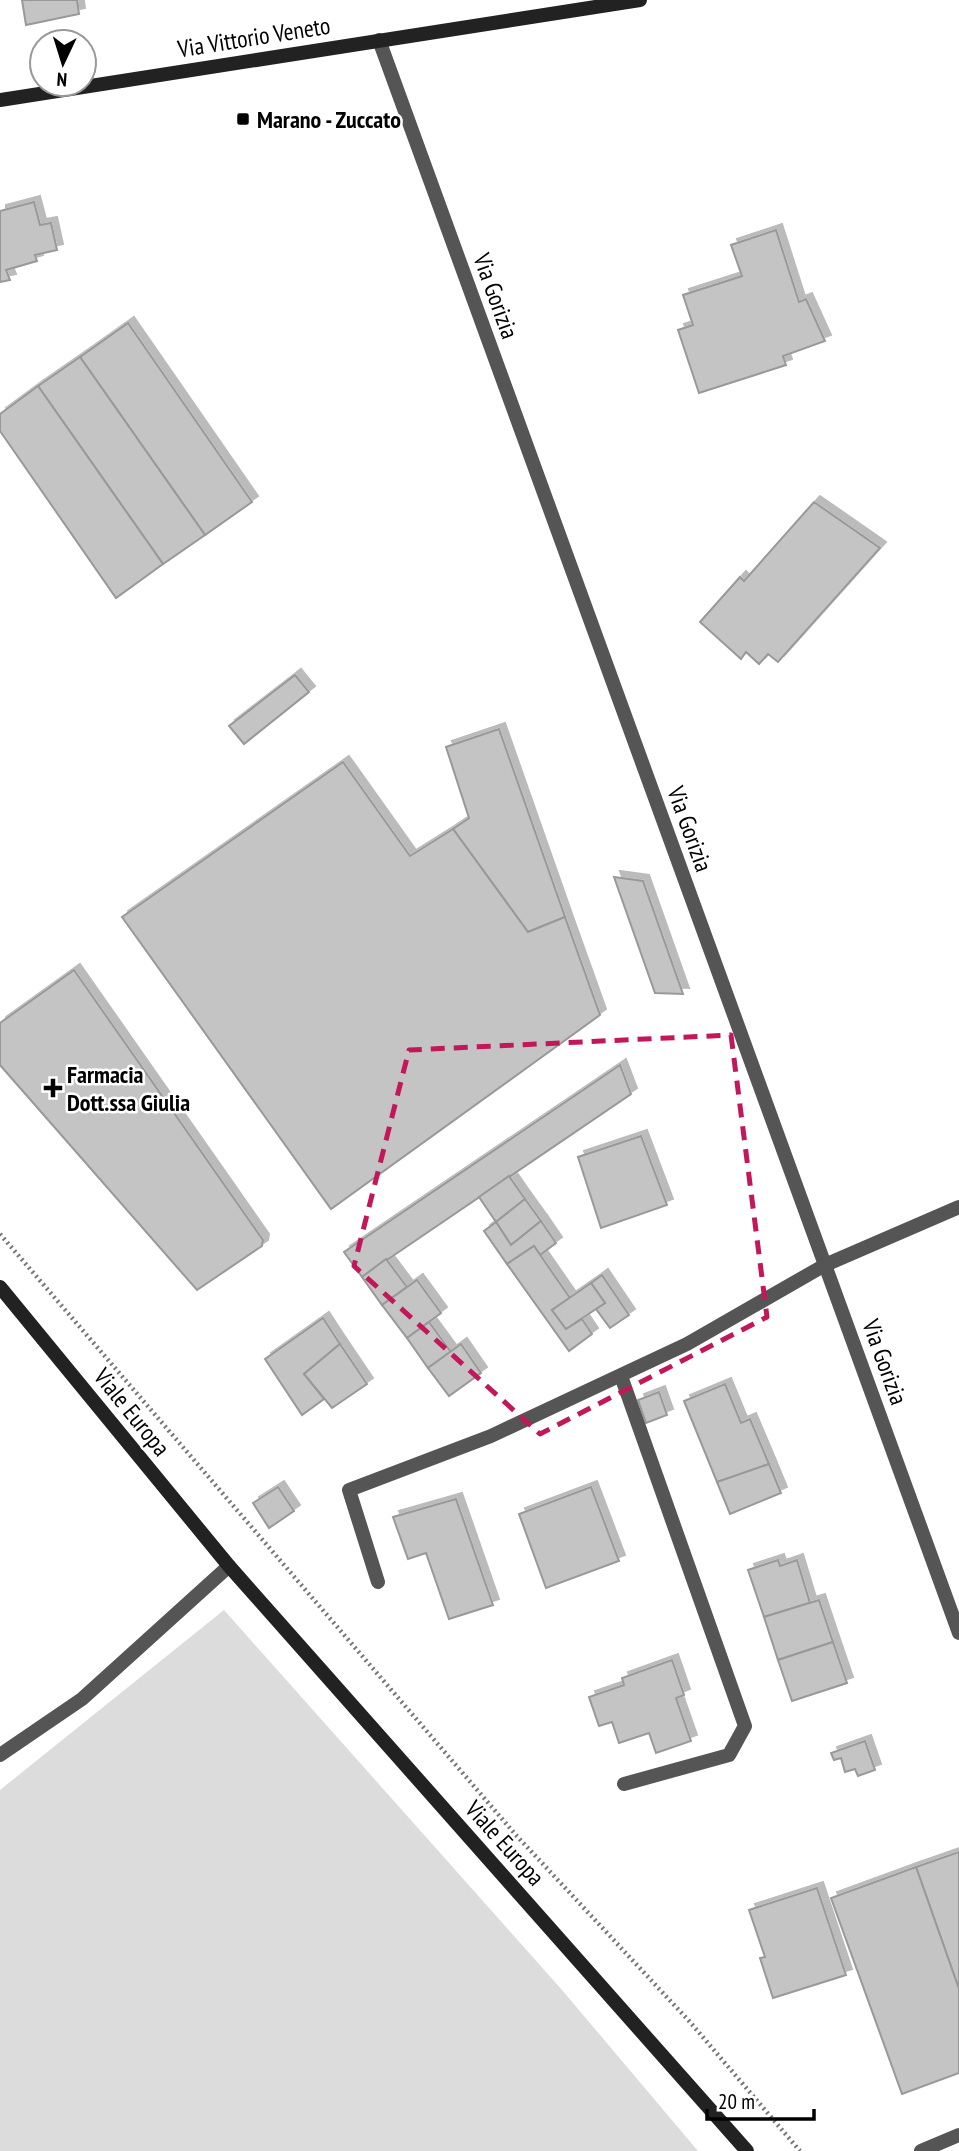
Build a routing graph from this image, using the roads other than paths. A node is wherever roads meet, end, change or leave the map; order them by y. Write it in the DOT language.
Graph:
graph roads {
  1 [pos="640,0"];
  2 [pos="379,40"];
  3 [pos="0,100"];
  4 [pos="959,1207"];
  5 [pos="825,1265"];
  6 [pos="0,1287"];
  7 [pos="621,1376"];
  8 [pos="229,1566"];
  9 [pos="378,1582"];
  10 [pos="959,1633"];
  11 [pos="0,1755"];
  12 [pos="624,1784"];
  13 [pos="959,2135"];
  14 [pos="747,2151"];
  15 [pos="921,2151"];
  1 -- 2 [label="main road, Via Vittorio Veneto"];
  2 -- 3 [label="main road, Via Vittorio Veneto"];
  2 -- 5 [label="street, Via Gorizia"];
  4 -- 5 [label="street"];
  5 -- 7 [label="street"];
  5 -- 10 [label="street, Via Gorizia"];
  6 -- 8 [label="main road, Viale Europa"];
  7 -- 9 [label="street"];
  7 -- 12 [label="street"];
  8 -- 11 [label="street"];
  8 -- 14 [label="main road, Viale Europa"];
  13 -- 15 [label="street"];
}
